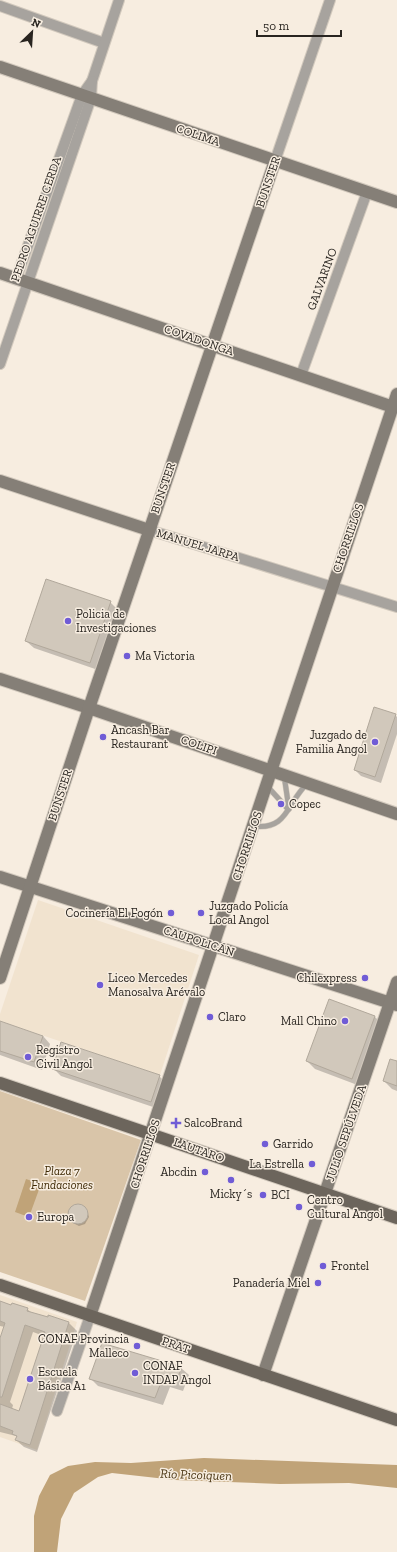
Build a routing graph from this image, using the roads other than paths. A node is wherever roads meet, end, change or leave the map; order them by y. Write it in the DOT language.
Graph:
graph roads {
  1 [pos="119,0"];
  2 [pos="330,0"];
  3 [pos="0,6"];
  4 [pos="104,43"];
  5 [pos="0,67"];
  6 [pos="87,97"];
  7 [pos="275,161"];
  8 [pos="367,192"];
  9 [pos="397,202"];
  10 [pos="0,273"];
  11 [pos="16,279"];
  12 [pos="28,283"];
  13 [pos="212,345"];
  14 [pos="0,364"];
  15 [pos="301,375"];
  16 [pos="397,394"];
  17 [pos="395,408"];
  18 [pos="0,481"];
  19 [pos="149,530"];
  20 [pos="332,586"];
  21 [pos="397,607"];
  22 [pos="0,679"];
  23 [pos="89,708"];
  24 [pos="272,770"];
  25 [pos="284,775"];
  26 [pos="308,783"];
  27 [pos="267,786"];
  28 [pos="289,810"];
  29 [pos="397,814"];
  30 [pos="253,826"];
  31 [pos="0,877"];
  32 [pos="30,886"];
  33 [pos="213,946"];
  34 [pos="0,978"];
  35 [pos="397,982"];
  36 [pos="393,1004"];
  37 [pos="0,1083"];
  38 [pos="152,1134"];
  39 [pos="325,1192"];
  40 [pos="397,1218"];
  41 [pos="0,1285"];
  42 [pos="90,1316"];
  43 [pos="263,1375"];
  44 [pos="57,1411"];
  45 [pos="397,1420"];
  1 -- 4 [label="street, PEDRO AGUIRRE CERDA"];
  2 -- 7 [label="street, BUNSTER"];
  3 -- 4 [label="street"];
  4 -- 6 [label="street, PEDRO AGUIRRE CERDA"];
  5 -- 6 [label="street, COLIMA"];
  6 -- 7 [label="street, COLIMA"];
  6 -- 11 [label="street, PEDRO AGUIRRE CERDA"];
  6 -- 12 [label="street, PEDRO AGUIRRE CERDA"];
  7 -- 8 [label="street, COLIMA"];
  7 -- 13 [label="street, BUNSTER"];
  8 -- 9 [label="street, COLIMA"];
  8 -- 15 [label="street, GALVARINO"];
  10 -- 11 [label="street, COVADONGA"];
  11 -- 12 [label="street, COVADONGA"];
  12 -- 13 [label="street, COVADONGA"];
  12 -- 14 [label="street, PEDRO AGUIRRE CERDA"];
  13 -- 15 [label="street, COVADONGA"];
  13 -- 19 [label="street, BUNSTER"];
  15 -- 17 [label="street, COVADONGA"];
  16 -- 17 [label="street, CHORRILLOS"];
  17 -- 20 [label="street, CHORRILLOS"];
  18 -- 19 [label="street, MANUEL JARPA"];
  19 -- 20 [label="street, MANUEL JARPA"];
  19 -- 23 [label="street, BUNSTER"];
  20 -- 21 [label="street, MANUEL JARPA"];
  20 -- 24 [label="street, CHORRILLOS"];
  22 -- 23 [label="street, COLIPI"];
  23 -- 24 [label="street, COLIPI"];
  23 -- 32 [label="street, BUNSTER"];
  24 -- 25 [label="street, COLIPI"];
  24 -- 27 [label="street, CHORRILLOS"];
  25 -- 26 [label="street, COLIPI"];
  25 -- 28 [label="lane"];
  26 -- 28 [label="lane"];
  26 -- 29 [label="street, COLIPI"];
  27 -- 28 [label="lane"];
  27 -- 30 [label="street, CHORRILLOS"];
  28 -- 30 [label="lane"];
  30 -- 33 [label="street, CHORRILLOS"];
  31 -- 32 [label="street, CAUPOLICÁN"];
  32 -- 33 [label="street, CAUPOLICÁN"];
  32 -- 34 [label="street, BUNSTER"];
  33 -- 36 [label="street, CAUPOLICÁN"];
  33 -- 38 [label="street, CHORRILLOS"];
  35 -- 36 [label="street, JULIO SEPÚLVEDA"];
  36 -- 39 [label="street, JULIO SEPÚLVEDA"];
  37 -- 38 [label="main road, LAUTARO"];
  38 -- 39 [label="main road, LAUTARO"];
  38 -- 42 [label="street, CHORRILLOS"];
  39 -- 40 [label="main road, LAUTARO"];
  39 -- 43 [label="street, JULIO SEPÚLVEDA"];
  41 -- 42 [label="main road, PRAT"];
  42 -- 43 [label="main road, PRAT"];
  42 -- 44 [label="street, CHORRILLOS"];
  43 -- 45 [label="main road, PRAT"];
}
